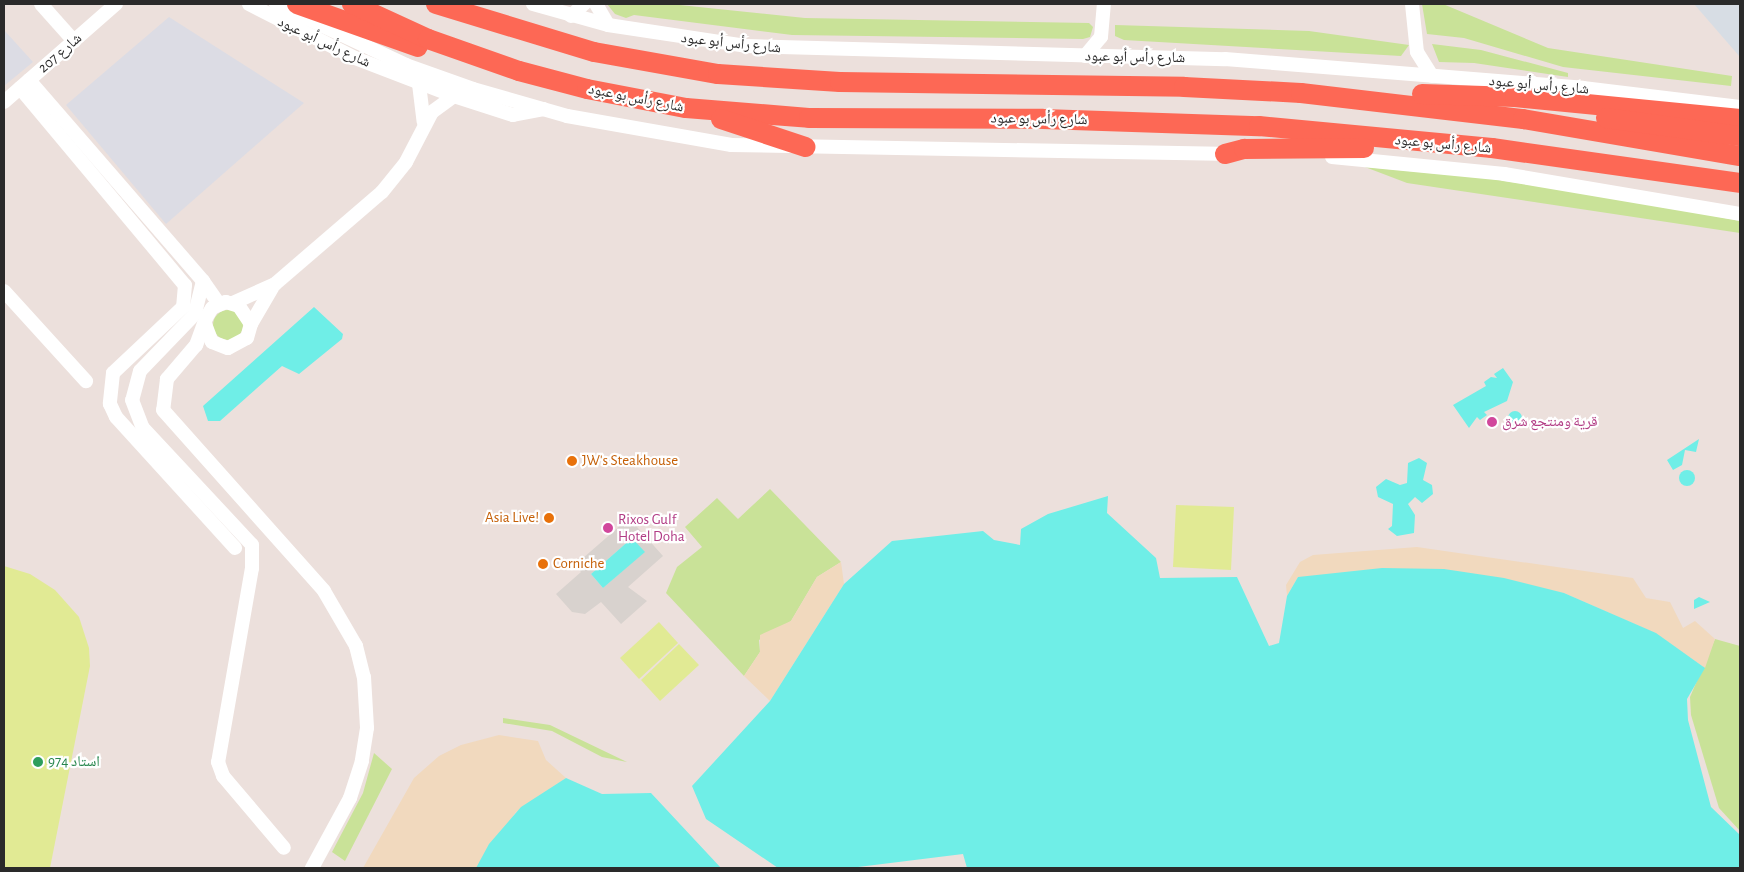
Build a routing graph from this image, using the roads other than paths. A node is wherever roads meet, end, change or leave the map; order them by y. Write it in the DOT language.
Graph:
graph roads {
  1 [pos="40,4"];
  2 [pos="116,4"];
  3 [pos="248,4"];
  4 [pos="276,4"];
  5 [pos="297,4"];
  6 [pos="352,4"];
  7 [pos="436,4"];
  8 [pos="462,4"];
  9 [pos="533,4"];
  10 [pos="584,4"];
  11 [pos="596,4"];
  12 [pos="1104,4"];
  13 [pos="1412,4"];
  14 [pos="571,16"];
  15 [pos="608,25"];
  16 [pos="518,32"];
  17 [pos="1101,37"];
  18 [pos="74,41"];
  19 [pos="1417,52"];
  20 [pos="1085,56"];
  21 [pos="1118,56"];
  22 [pos="519,71"];
  23 [pos="1401,73"];
  24 [pos="1432,76"];
  25 [pos="25,84"];
  26 [pos="419,84"];
  27 [pos="1422,94"];
  28 [pos="454,96"];
  29 [pos="1365,98"];
  30 [pos="4,102"];
  31 [pos="1740,107"];
  32 [pos="686,108"];
  33 [pos="543,109"];
  34 [pos="1740,120"];
  35 [pos="424,123"];
  36 [pos="1740,136"];
  37 [pos="805,147"];
  38 [pos="1492,148"];
  39 [pos="1225,154"];
  40 [pos="1740,156"];
  41 [pos="1705,178"];
  42 [pos="1740,183"];
  43 [pos="1740,194"];
  44 [pos="1740,214"];
  45 [pos="203,281"];
  46 [pos="275,284"];
  47 [pos="4,291"];
  48 [pos="201,299"];
  49 [pos="221,305"];
  50 [pos="205,324"];
  51 [pos="251,324"];
  52 [pos="220,347"];
  53 [pos="184,363"];
  54 [pos="86,381"];
  55 [pos="235,548"];
  56 [pos="284,848"];
  57 [pos="312,868"];
  1 -- 18 [label="street"];
  2 -- 18 [label="street, شارع 207"];
  3 -- 26 [label="street, شارع رأس أبو عبود"];
  4 -- 33 [label="street, شارع رأس أبو عبود"];
  5 -- 22 [label="highway"];
  6 -- 22 [label="highway, شارع رأس بو عبود"];
  7 -- 16 [label="highway"];
  8 -- 16 [label="highway"];
  9 -- 14 [label="street, شارع رأس أبو عبود"];
  10 -- 14 [label="street"];
  11 -- 15 [label="street"];
  12 -- 17 [label="street"];
  13 -- 19 [label="street"];
  14 -- 15 [label="street, شارع رأس أبو عبود"];
  15 -- 20 [label="street, شارع رأس أبو عبود"];
  16 -- 29 [label="highway"];
  17 -- 20 [label="street"];
  17 -- 21 [label="street"];
  18 -- 25 [label="street, شارع 207"];
  19 -- 23 [label="street"];
  19 -- 24 [label="street"];
  20 -- 21 [label="street, شارع رأس أبو عبود"];
  21 -- 23 [label="street, شارع رأس أبو عبود"];
  22 -- 32 [label="highway, شارع رأس بو عبود"];
  23 -- 24 [label="street, شارع رأس أبو عبود"];
  24 -- 31 [label="street, شارع رأس أبو عبود"];
  25 -- 30 [label="street, شارع 207"];
  25 -- 45 [label="street"];
  25 -- 55 [label="street"];
  26 -- 28 [label="street, شارع رأس أبو عبود"];
  26 -- 35 [label="street"];
  27 -- 29 [label="highway"];
  27 -- 34 [label="highway"];
  27 -- 36 [label="highway"];
  28 -- 33 [label="street, شارع رأس أبو عبود"];
  28 -- 35 [label="street"];
  29 -- 40 [label="highway"];
  32 -- 37 [label="highway"];
  32 -- 38 [label="highway, شارع رأس بو عبود"];
  33 -- 37 [label="street, شارع رأس أبو عبود"];
  35 -- 46 [label="street"];
  37 -- 39 [label="street, شارع رأس أبو عبود"];
  38 -- 39 [label="highway"];
  38 -- 41 [label="highway, شارع رأس بو عبود"];
  39 -- 44 [label="street, شارع رأس أبو عبود"];
  41 -- 42 [label="highway, شارع رأس بو عبود"];
  41 -- 43 [label="highway"];
  45 -- 48 [label="street"];
  45 -- 49 [label="street"];
  46 -- 49 [label="street"];
  46 -- 51 [label="street"];
  47 -- 54 [label="street"];
  48 -- 49 [label="street"];
  48 -- 56 [label="street"];
  49 -- 50 [label="street"];
  49 -- 51 [label="street"];
  50 -- 52 [label="street"];
  50 -- 53 [label="street"];
  51 -- 52 [label="street"];
  52 -- 53 [label="street"];
  53 -- 57 [label="street"];
}
